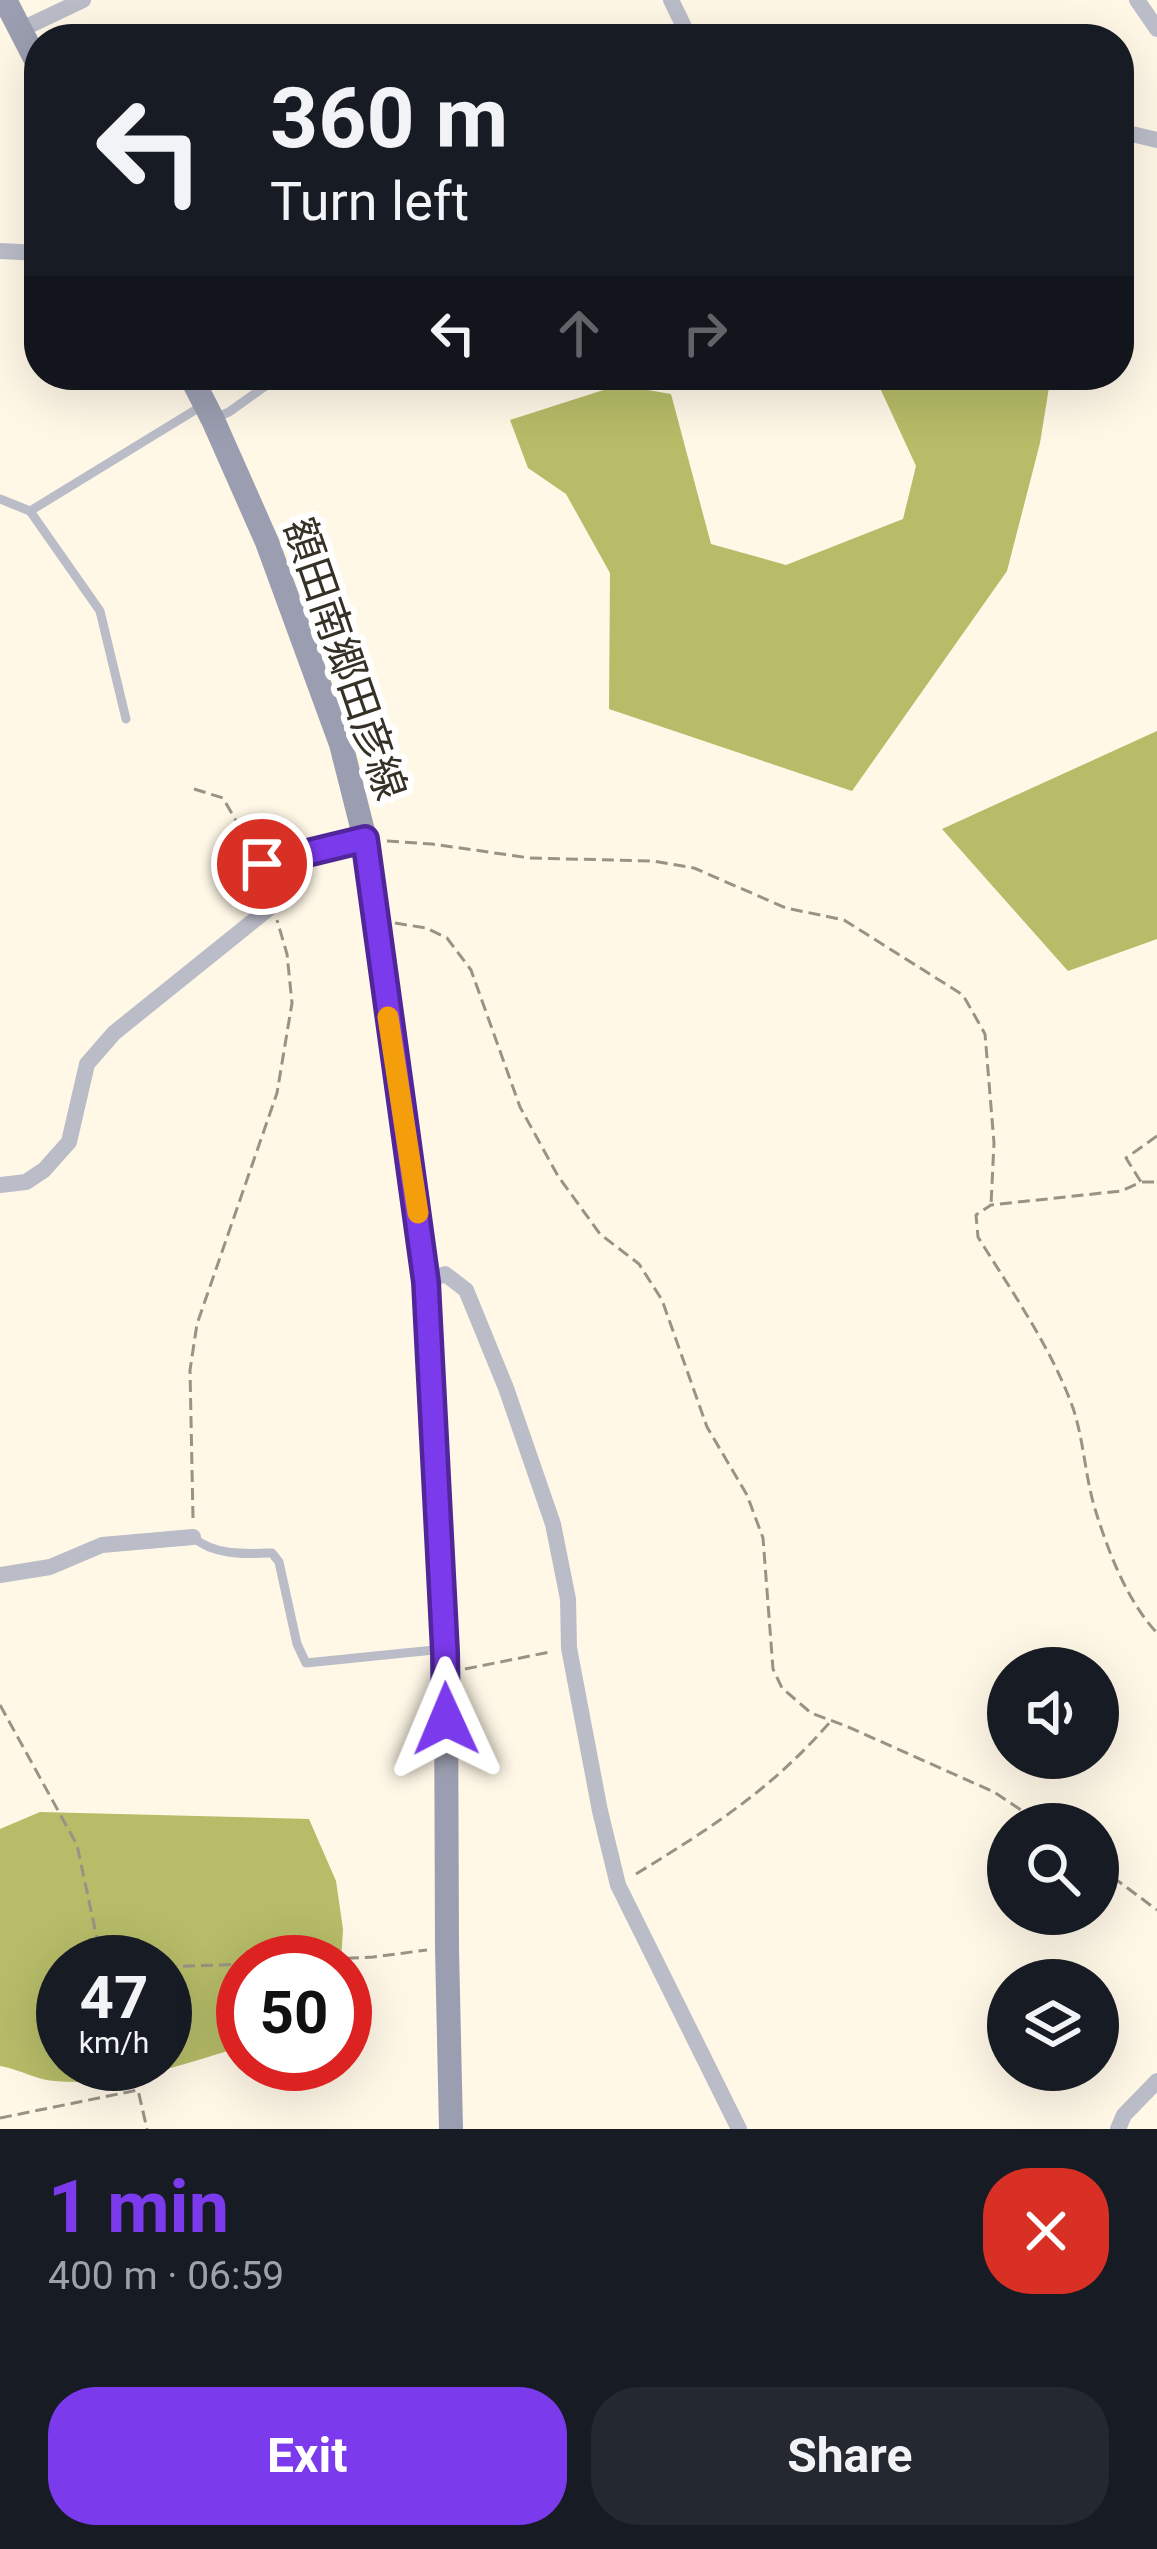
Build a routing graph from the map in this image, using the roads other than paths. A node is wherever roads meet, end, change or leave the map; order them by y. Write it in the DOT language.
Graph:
graph roads {
  1 [pos="5,0"];
  2 [pos="83,0"];
  3 [pos="1136,0"];
  4 [pos="33,24"];
  5 [pos="22,29"];
  6 [pos="1157,29"];
  7 [pos="24,33"];
  8 [pos="198,390"];
  9 [pos="259,390"];
  10 [pos="209,412"];
  11 [pos="0,499"];
  12 [pos="30,511"];
  13 [pos="126,719"];
  14 [pos="365,839"];
  15 [pos="0,1185"];
  16 [pos="426,1282"];
  17 [pos="193,1538"];
  18 [pos="0,1575"];
  19 [pos="446,1663"];
  20 [pos="1157,2081"];
  21 [pos="451,2129"];
  22 [pos="740,2129"];
  23 [pos="1118,2129"];
  1 -- 5 [label="main road"];
  2 -- 4 [label="street"];
  3 -- 6 [label="street"];
  5 -- 7 [label="main road"];
  8 -- 10 [label="main road, 額田南郷田彦線"];
  9 -- 10 [label="lane"];
  10 -- 12 [label="lane"];
  10 -- 14 [label="main road, 額田南郷田彦線"];
  11 -- 12 [label="lane"];
  12 -- 13 [label="lane"];
  14 -- 15 [label="street"];
  14 -- 16 [label="main road, 額田南郷田彦線"];
  16 -- 19 [label="main road, 額田南郷田彦線"];
  16 -- 22 [label="street"];
  17 -- 18 [label="street"];
  17 -- 19 [label="lane"];
  19 -- 21 [label="main road, 額田南郷田彦線"];
  20 -- 23 [label="street"];
}
